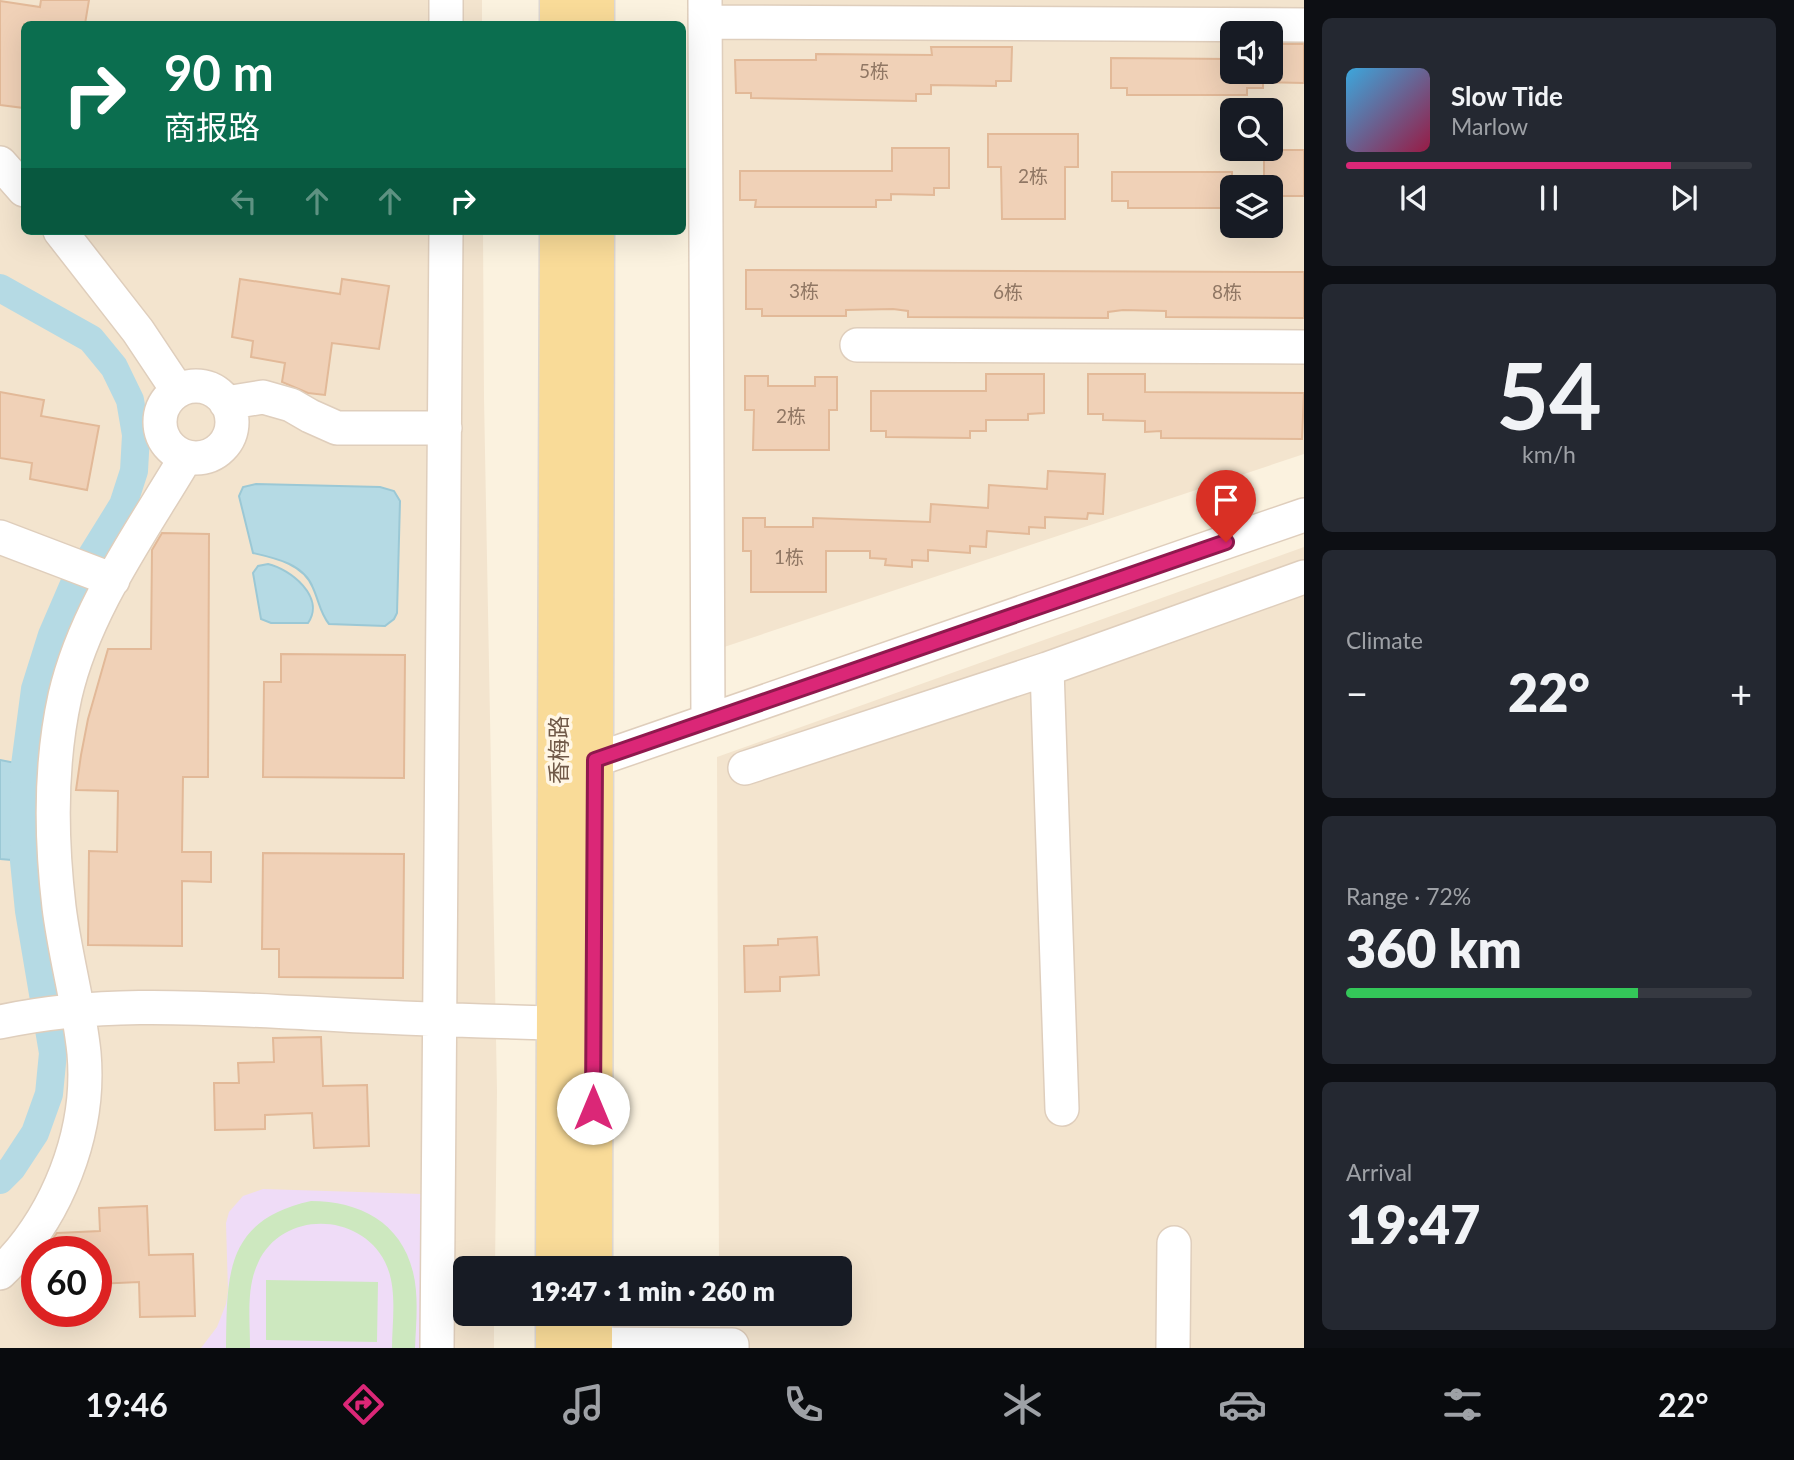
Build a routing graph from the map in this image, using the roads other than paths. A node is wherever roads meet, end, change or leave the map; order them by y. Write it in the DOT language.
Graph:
graph roads {
  1 [pos="446,0"];
  2 [pos="559,0"];
  3 [pos="595,0"];
  4 [pos="706,11"];
  5 [pos="446,21"];
  6 [pos="559,21"];
  7 [pos="595,21"];
  8 [pos="1304,25"];
  9 [pos="0,163"];
  10 [pos="21,187"];
  11 [pos="63,235"];
  12 [pos="446,235"];
  13 [pos="559,235"];
  14 [pos="595,235"];
  15 [pos="857,345"];
  16 [pos="1304,347"];
  17 [pos="178,391"];
  18 [pos="226,402"];
  19 [pos="445,428"];
  20 [pos="186,457"];
  21 [pos="1304,515"];
  22 [pos="0,537"];
  23 [pos="1304,576"];
  24 [pos="113,580"];
  25 [pos="1047,669"];
  26 [pos="708,721"];
  27 [pos="595,760"];
  28 [pos="744,768"];
  29 [pos="558,773"];
  30 [pos="78,1011"];
  31 [pos="439,1020"];
  32 [pos="8,1021"];
  33 [pos="556,1023"];
  34 [pos="1062,1109"];
  35 [pos="1174,1243"];
  36 [pos="555,1256"];
  37 [pos="593,1256"];
  38 [pos="0,1273"];
  39 [pos="555,1326"];
  40 [pos="593,1335"];
  41 [pos="438,1348"];
  42 [pos="555,1348"];
  43 [pos="732,1348"];
  44 [pos="1173,1348"];
  1 -- 5 [label="street"];
  2 -- 6 [label="main road"];
  3 -- 7 [label="main road"];
  4 -- 8 [label="street"];
  4 -- 26 [label="street"];
  9 -- 10 [label="street"];
  11 -- 17 [label="street"];
  12 -- 19 [label="street"];
  13 -- 29 [label="main road, 香梅路"];
  14 -- 27 [label="main road, 香梅路"];
  15 -- 16 [label="street"];
  17 -- 18 [label="street"];
  17 -- 20 [label="street"];
  18 -- 19 [label="street"];
  18 -- 20 [label="street"];
  19 -- 31 [label="street"];
  20 -- 24 [label="street"];
  21 -- 26 [label="street"];
  22 -- 24 [label="street"];
  23 -- 25 [label="street"];
  24 -- 30 [label="street"];
  25 -- 28 [label="street"];
  25 -- 34 [label="street"];
  26 -- 27 [label="street"];
  27 -- 29 [label="street"];
  27 -- 37 [label="main road, 香梅路"];
  29 -- 33 [label="main road, 香梅路"];
  30 -- 31 [label="street"];
  30 -- 32 [label="street"];
  30 -- 38 [label="street"];
  31 -- 33 [label="street"];
  31 -- 41 [label="street"];
  33 -- 36 [label="main road, 香梅路"];
  35 -- 44 [label="street"];
  39 -- 42 [label="main road"];
  40 -- 43 [label="street"];
}
